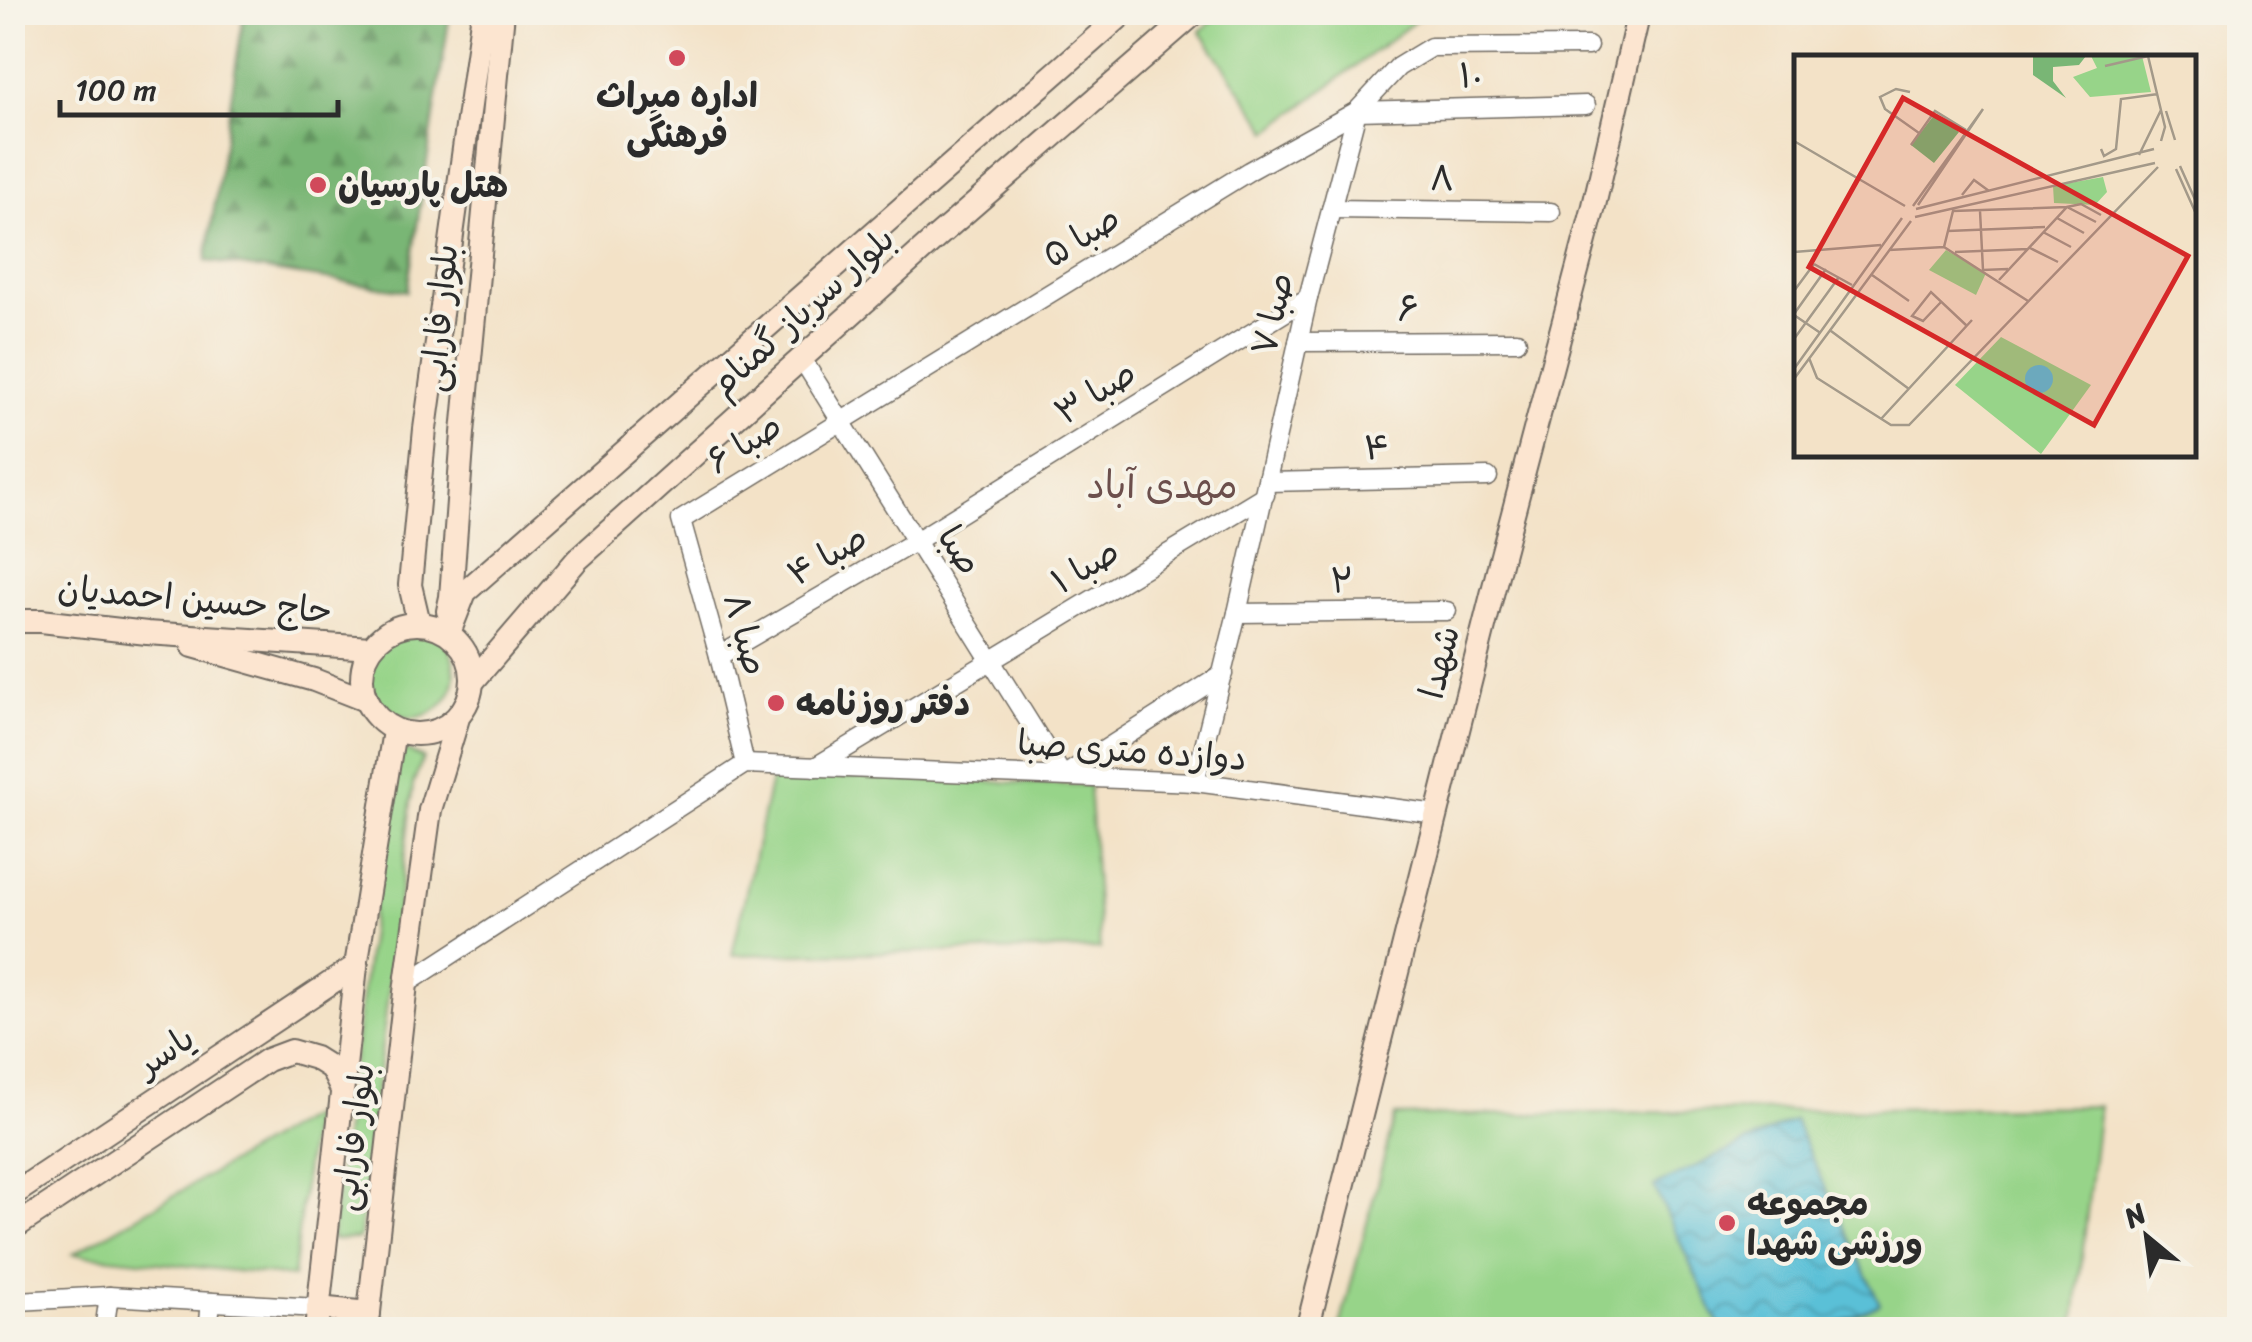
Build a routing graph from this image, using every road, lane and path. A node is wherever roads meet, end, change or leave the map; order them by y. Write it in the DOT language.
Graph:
graph roads {
  1 [pos="483,12"];
  2 [pos="504,12"];
  3 [pos="1125,12"];
  4 [pos="1196,12"];
  5 [pos="1639,12"];
  6 [pos="1588,46"];
  7 [pos="1586,105"];
  8 [pos="1357,110"];
  9 [pos="1331,209"];
  10 [pos="1551,212"];
  11 [pos="1308,298"];
  12 [pos="1517,341"];
  13 [pos="1298,342"];
  14 [pos="802,359"];
  15 [pos="840,422"];
  16 [pos="425,430"];
  17 [pos="463,433"];
  18 [pos="1488,477"];
  19 [pos="1266,489"];
  20 [pos="681,520"];
  21 [pos="916,541"];
  22 [pos="1447,611"];
  23 [pos="1237,614"];
  24 [pos="12,621"];
  25 [pos="419,623"];
  26 [pos="446,631"];
  27 [pos="147,632"];
  28 [pos="371,648"];
  29 [pos="719,656"];
  30 [pos="991,661"];
  31 [pos="1223,674"];
  32 [pos="474,680"];
  33 [pos="365,700"];
  34 [pos="458,718"];
  35 [pos="394,730"];
  36 [pos="745,764"];
  37 [pos="814,767"];
  38 [pos="1063,776"];
  39 [pos="1195,782"];
  40 [pos="1437,814"];
  41 [pos="356,966"];
  42 [pos="406,984"];
  43 [pos="342,1090"];
  44 [pos="12,1195"];
  45 [pos="12,1229"];
  46 [pos="108,1296"];
  47 [pos="211,1302"];
  48 [pos="317,1318"];
  49 [pos="368,1321"];
  50 [pos="14,1330"];
  51 [pos="104,1330"];
  52 [pos="208,1330"];
  53 [pos="1306,1330"];
  1 -- 16 [label="main road, بلوار فارابی"];
  2 -- 17 [label="main road, بلوار فارابی"];
  3 -- 26 [label="main road, بلوار سرباز گمنام"];
  4 -- 14 [label="main road, بلوار سرباز گمنام"];
  5 -- 40 [label="main road, شهدا"];
  6 -- 8 [label="street, صبا ۷"];
  7 -- 8 [label="street, ۱۰"];
  8 -- 9 [label="street, صبا ۷"];
  8 -- 15 [label="street, صبا ۵"];
  9 -- 10 [label="street, ۸"];
  9 -- 11 [label="street, صبا ۷"];
  11 -- 13 [label="street, صبا ۷"];
  11 -- 21 [label="street, صبا ۳"];
  12 -- 13 [label="street, ۶"];
  13 -- 19 [label="street, صبا ۷"];
  14 -- 15 [label="street, صبا"];
  14 -- 32 [label="main road, بلوار سرباز گمنام"];
  15 -- 20 [label="street, صبا ۶"];
  15 -- 21 [label="street, صبا"];
  16 -- 17 [label="main road"];
  16 -- 25 [label="main road, بلوار فارابی"];
  17 -- 26 [label="main road, بلوار فارابی"];
  18 -- 19 [label="street, ۴"];
  19 -- 23 [label="street, صبا ۷"];
  19 -- 30 [label="street, صبا ۱"];
  20 -- 29 [label="street, صبا ۸"];
  21 -- 29 [label="street, صبا ۴"];
  21 -- 30 [label="street, صبا"];
  22 -- 23 [label="street, ۲"];
  23 -- 31 [label="street, صبا ۷"];
  24 -- 27 [label="main road, حاج حسین احمدیان"];
  25 -- 26 [label="main road"];
  25 -- 28 [label="main road"];
  26 -- 32 [label="main road"];
  27 -- 28 [label="main road, حاج حسین احمدیان"];
  27 -- 33 [label="main road"];
  28 -- 33 [label="main road"];
  29 -- 36 [label="street, صبا ۸"];
  30 -- 37 [label="street, صبا ۱"];
  30 -- 38 [label="street, صبا"];
  31 -- 38 [label="street"];
  31 -- 39 [label="street, صبا ۷"];
  32 -- 34 [label="main road"];
  33 -- 35 [label="main road"];
  34 -- 35 [label="main road"];
  34 -- 42 [label="main road, بلوار فارابی"];
  35 -- 41 [label="main road, بلوار فارابی"];
  36 -- 37 [label="street, دوازده متری صبا"];
  36 -- 42 [label="street"];
  37 -- 38 [label="street, دوازده متری صبا"];
  38 -- 39 [label="street, دوازده متری صبا"];
  39 -- 40 [label="street, دوازده متری صبا"];
  40 -- 53 [label="main road, شهدا"];
  41 -- 43 [label="main road, بلوار فارابی"];
  41 -- 44 [label="main road, یاسر"];
  42 -- 49 [label="main road, بلوار فارابی"];
  43 -- 45 [label="main road, یاسر"];
  43 -- 48 [label="main road, بلوار فارابی"];
  46 -- 47 [label="street"];
  46 -- 50 [label="street"];
  46 -- 51 [label="street"];
  47 -- 48 [label="street"];
  47 -- 52 [label="street"];
  48 -- 49 [label="main road"];
}
